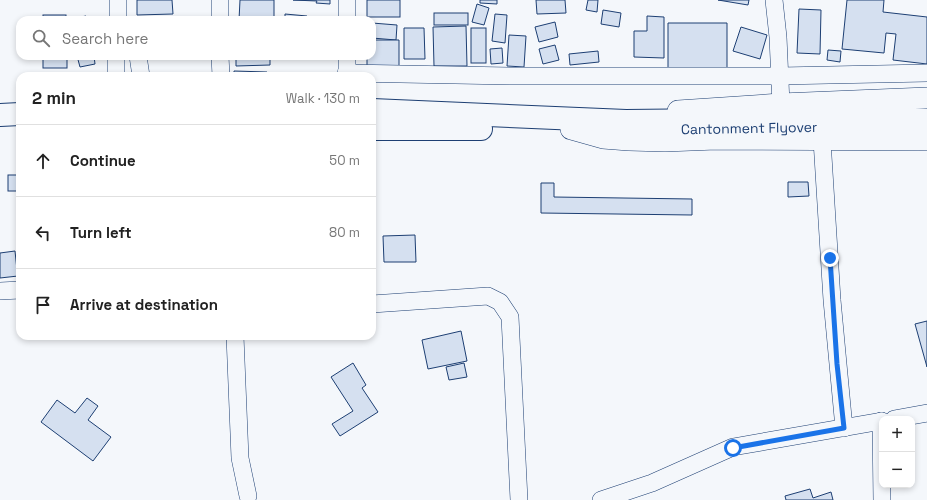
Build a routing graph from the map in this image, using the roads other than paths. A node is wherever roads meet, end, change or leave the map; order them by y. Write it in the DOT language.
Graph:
graph roads {
  1 [pos="118,0"];
  2 [pos="220,0"];
  3 [pos="347,0"];
  4 [pos="774,0"];
  5 [pos="118,16"];
  6 [pos="220,16"];
  7 [pos="347,16"];
  8 [pos="116,60"];
  9 [pos="139,60"];
  10 [pos="220,60"];
  11 [pos="347,60"];
  12 [pos="116,72"];
  13 [pos="140,72"];
  14 [pos="221,72"];
  15 [pos="347,72"];
  16 [pos="927,73"];
  17 [pos="376,75"];
  18 [pos="780,76"];
  19 [pos="927,98"];
  20 [pos="781,104"];
  21 [pos="376,110"];
  22 [pos="16,114"];
  23 [pos="0,115"];
  24 [pos="927,120"];
  25 [pos="571,124"];
  26 [pos="627,126"];
  27 [pos="927,128"];
  28 [pos="376,129"];
  29 [pos="0,130"];
  30 [pos="16,130"];
  31 [pos="822,140"];
  32 [pos="927,140"];
  33 [pos="16,290"];
  34 [pos="0,291"];
  35 [pos="376,304"];
  36 [pos="235,340"];
  37 [pos="927,413"];
  38 [pos="912,416"];
  39 [pos="879,422"];
  40 [pos="844,428"];
  41 [pos="884,452"];
  42 [pos="248,496"];
  43 [pos="519,500"];
  44 [pos="601,500"];
  45 [pos="882,500"];
  1 -- 5 [label="street"];
  2 -- 6 [label="street"];
  3 -- 7 [label="street"];
  4 -- 18 [label="street"];
  8 -- 12 [label="street"];
  9 -- 13 [label="street"];
  10 -- 14 [label="street"];
  11 -- 15 [label="street"];
  16 -- 18 [label="street"];
  17 -- 18 [label="street"];
  18 -- 20 [label="street"];
  19 -- 20 [label="main road"];
  20 -- 25 [label="main road"];
  21 -- 25 [label="highway"];
  22 -- 23 [label="highway"];
  24 -- 26 [label="highway, Cantonment Flyover"];
  25 -- 26 [label="highway, Cantonment Flyover"];
  25 -- 28 [label="highway"];
  25 -- 31 [label="main road"];
  26 -- 27 [label="highway, Cantonment Flyover"];
  29 -- 30 [label="highway"];
  31 -- 32 [label="main road"];
  31 -- 40 [label="street"];
  33 -- 34 [label="street"];
  35 -- 43 [label="street"];
  36 -- 42 [label="street"];
  37 -- 38 [label="street"];
  39 -- 40 [label="street"];
  40 -- 44 [label="street"];
  41 -- 45 [label="street"];
}
